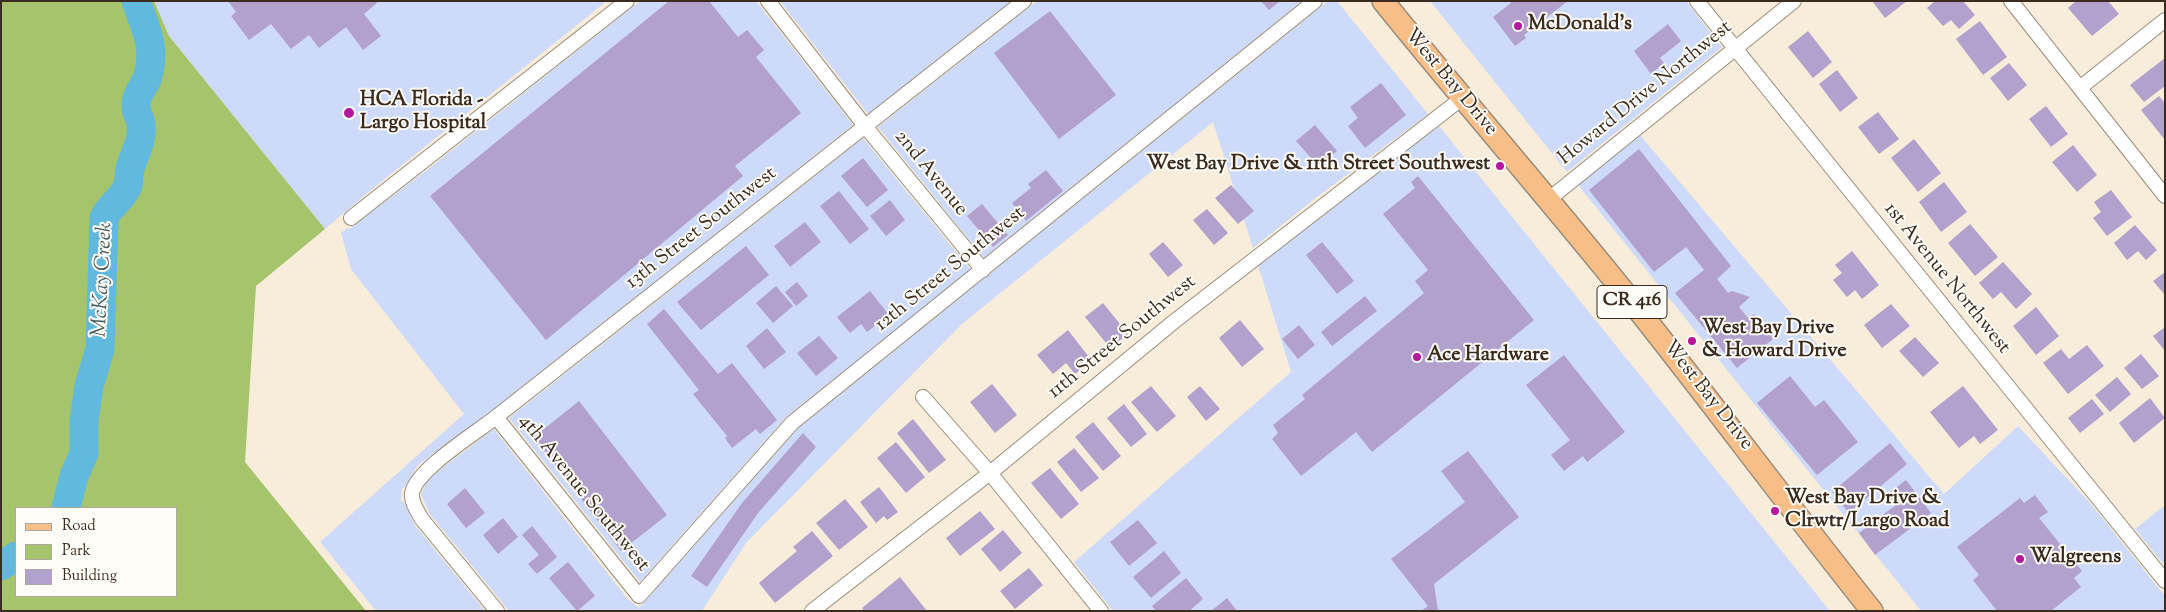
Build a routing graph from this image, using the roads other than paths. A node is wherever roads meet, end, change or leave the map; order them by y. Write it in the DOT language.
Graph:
graph roads {
  1 [pos="627,1"];
  2 [pos="768,1"];
  3 [pos="1024,1"];
  4 [pos="1315,1"];
  5 [pos="1383,1"];
  6 [pos="1697,1"];
  7 [pos="1794,1"];
  8 [pos="2011,1"];
  9 [pos="2165,20"];
  10 [pos="1734,48"];
  11 [pos="2081,88"];
  12 [pos="1461,99"];
  13 [pos="865,126"];
  14 [pos="2165,196"];
  15 [pos="1548,200"];
  16 [pos="351,218"];
  17 [pos="983,270"];
  18 [pos="923,397"];
  19 [pos="496,418"];
  20 [pos="990,473"];
  21 [pos="2165,581"];
  22 [pos="639,596"];
  23 [pos="820,608"];
  24 [pos="497,611"];
  25 [pos="1101,611"];
  26 [pos="1872,611"];
  1 -- 16 [label="street"];
  2 -- 13 [label="street, 2nd Avenue"];
  3 -- 13 [label="street, 13th Street Southwest"];
  4 -- 17 [label="street, 12th Street Southwest"];
  5 -- 12 [label="main road, West Bay Drive / CR 416"];
  6 -- 10 [label="street, 1st Avenue Northwest"];
  7 -- 10 [label="street, Howard Drive Northwest"];
  8 -- 11 [label="street"];
  9 -- 11 [label="street"];
  10 -- 15 [label="street, Howard Drive Northwest"];
  10 -- 21 [label="street, 1st Avenue Northwest"];
  11 -- 14 [label="street"];
  12 -- 15 [label="main road, West Bay Drive / CR 416"];
  12 -- 20 [label="street, 11th Street Southwest"];
  13 -- 17 [label="street, 2nd Avenue"];
  13 -- 19 [label="street, 13th Street Southwest"];
  15 -- 26 [label="main road, West Bay Drive / CR 416"];
  17 -- 22 [label="street, 12th Street Southwest"];
  18 -- 20 [label="street"];
  19 -- 22 [label="street, 4th Avenue Southwest"];
  19 -- 24 [label="street, 13th Street Southwest"];
  20 -- 23 [label="street, 11th Street Southwest"];
  20 -- 25 [label="street"];
}
